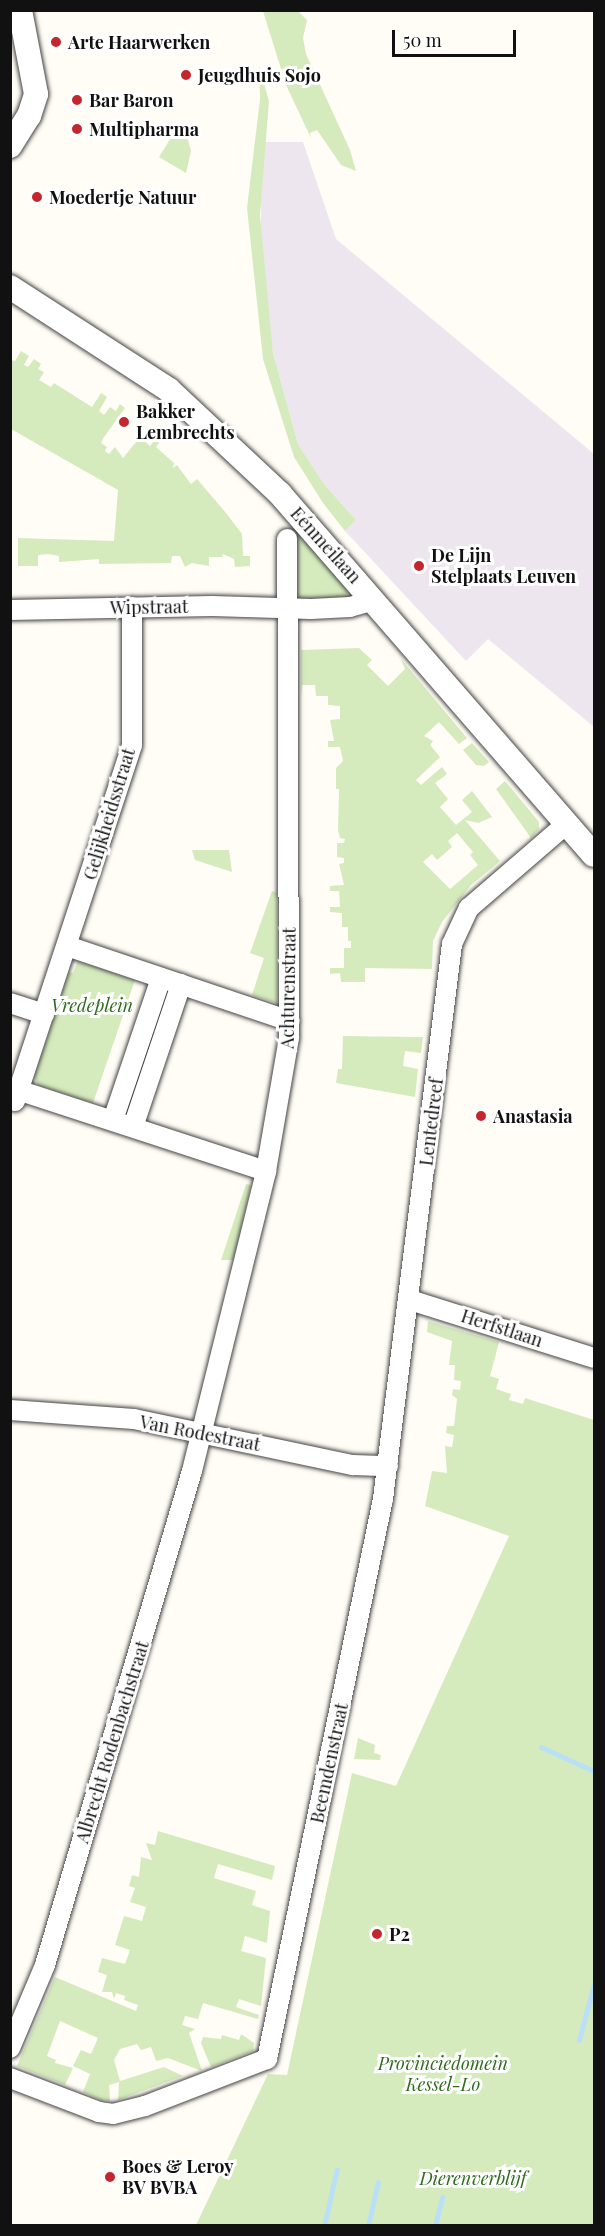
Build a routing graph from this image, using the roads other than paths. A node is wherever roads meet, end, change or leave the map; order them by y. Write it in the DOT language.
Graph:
graph roads {
  1 [pos="20,10"];
  2 [pos="10,146"];
  3 [pos="10,287"];
  4 [pos="287,539"];
  5 [pos="374,600"];
  6 [pos="132,607"];
  7 [pos="288,607"];
  8 [pos="10,610"];
  9 [pos="565,825"];
  10 [pos="594,855"];
  11 [pos="67,946"];
  12 [pos="161,978"];
  13 [pos="181,984"];
  14 [pos="10,1003"];
  15 [pos="44,1014"];
  16 [pos="290,1021"];
  17 [pos="14,1102"];
  18 [pos="113,1120"];
  19 [pos="133,1127"];
  20 [pos="266,1171"];
  21 [pos="410,1300"];
  22 [pos="594,1358"];
  23 [pos="10,1410"];
  24 [pos="201,1432"];
  25 [pos="388,1466"];
  26 [pos="10,2048"];
  27 [pos="10,2078"];
  1 -- 2 [label="street"];
  3 -- 5 [label="street, Eénmeilaan"];
  4 -- 7 [label="street"];
  5 -- 7 [label="street, Wipstraat"];
  5 -- 9 [label="street, Eénmeilaan"];
  6 -- 7 [label="street, Wipstraat"];
  6 -- 8 [label="street, Wipstraat"];
  6 -- 11 [label="street, Gelijkheidsstraat"];
  7 -- 16 [label="street, Achturenstraat"];
  9 -- 10 [label="street, Eénmeilaan"];
  9 -- 21 [label="street, Lentedreef"];
  11 -- 12 [label="street"];
  11 -- 15 [label="street"];
  12 -- 13 [label="street"];
  12 -- 18 [label="street"];
  13 -- 16 [label="street"];
  13 -- 19 [label="street"];
  14 -- 15 [label="street"];
  15 -- 17 [label="street"];
  16 -- 20 [label="street, Achturenstraat"];
  17 -- 18 [label="street"];
  18 -- 19 [label="street"];
  19 -- 20 [label="street"];
  20 -- 24 [label="street, Achturenstraat"];
  21 -- 22 [label="street, Herfstlaan"];
  21 -- 25 [label="street, Lentedreef"];
  23 -- 24 [label="street, Van Rodestraat"];
  24 -- 25 [label="street, Van Rodestraat"];
  24 -- 26 [label="street, Albrecht Rodenbachstraat"];
  25 -- 27 [label="street, Beemdenstraat"];
}
